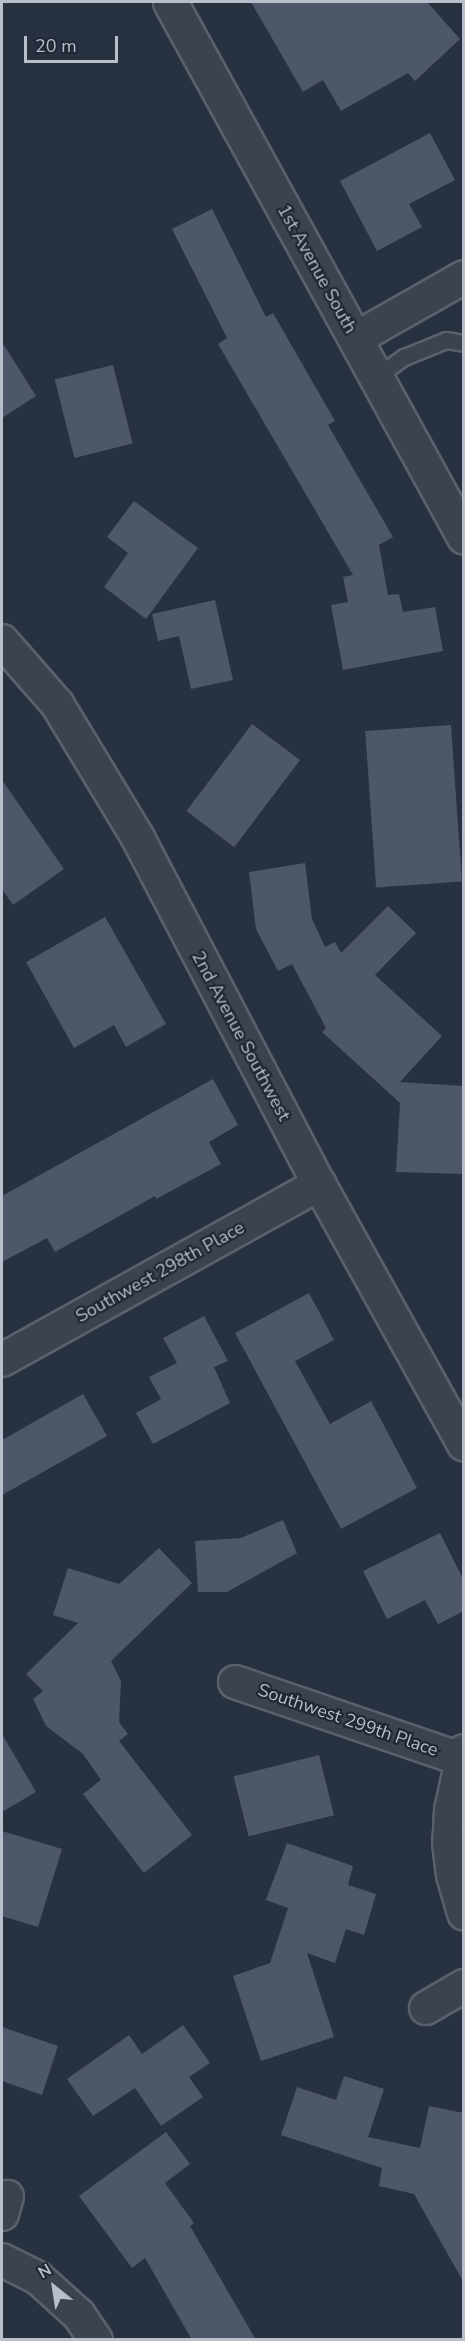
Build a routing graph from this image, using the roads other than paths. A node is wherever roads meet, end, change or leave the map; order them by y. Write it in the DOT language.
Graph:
graph roads {
  1 [pos="170,2"];
  2 [pos="464,277"];
  3 [pos="355,339"];
  4 [pos="464,343"];
  5 [pos="376,377"];
  6 [pos="464,537"];
  7 [pos="2,641"];
  8 [pos="319,1184"];
  9 [pos="2,1360"];
  10 [pos="464,1444"];
  11 [pos="235,1682"];
  12 [pos="462,1754"];
  13 [pos="464,1913"];
  14 [pos="464,1986"];
  15 [pos="426,2008"];
  16 [pos="2,2260"];
  17 [pos="96,2340"];
  1 -- 3 [label="street, 1st Avenue South"];
  2 -- 3 [label="street"];
  3 -- 5 [label="street, 1st Avenue South"];
  4 -- 5 [label="lane"];
  5 -- 6 [label="street, 1st Avenue South"];
  7 -- 8 [label="street, 2nd Avenue Southwest"];
  8 -- 9 [label="street, Southwest 298th Place"];
  8 -- 10 [label="street, 2nd Avenue Southwest"];
  11 -- 12 [label="street, Southwest 299th Place"];
  12 -- 13 [label="street"];
  14 -- 15 [label="street"];
  16 -- 17 [label="street"];
}
